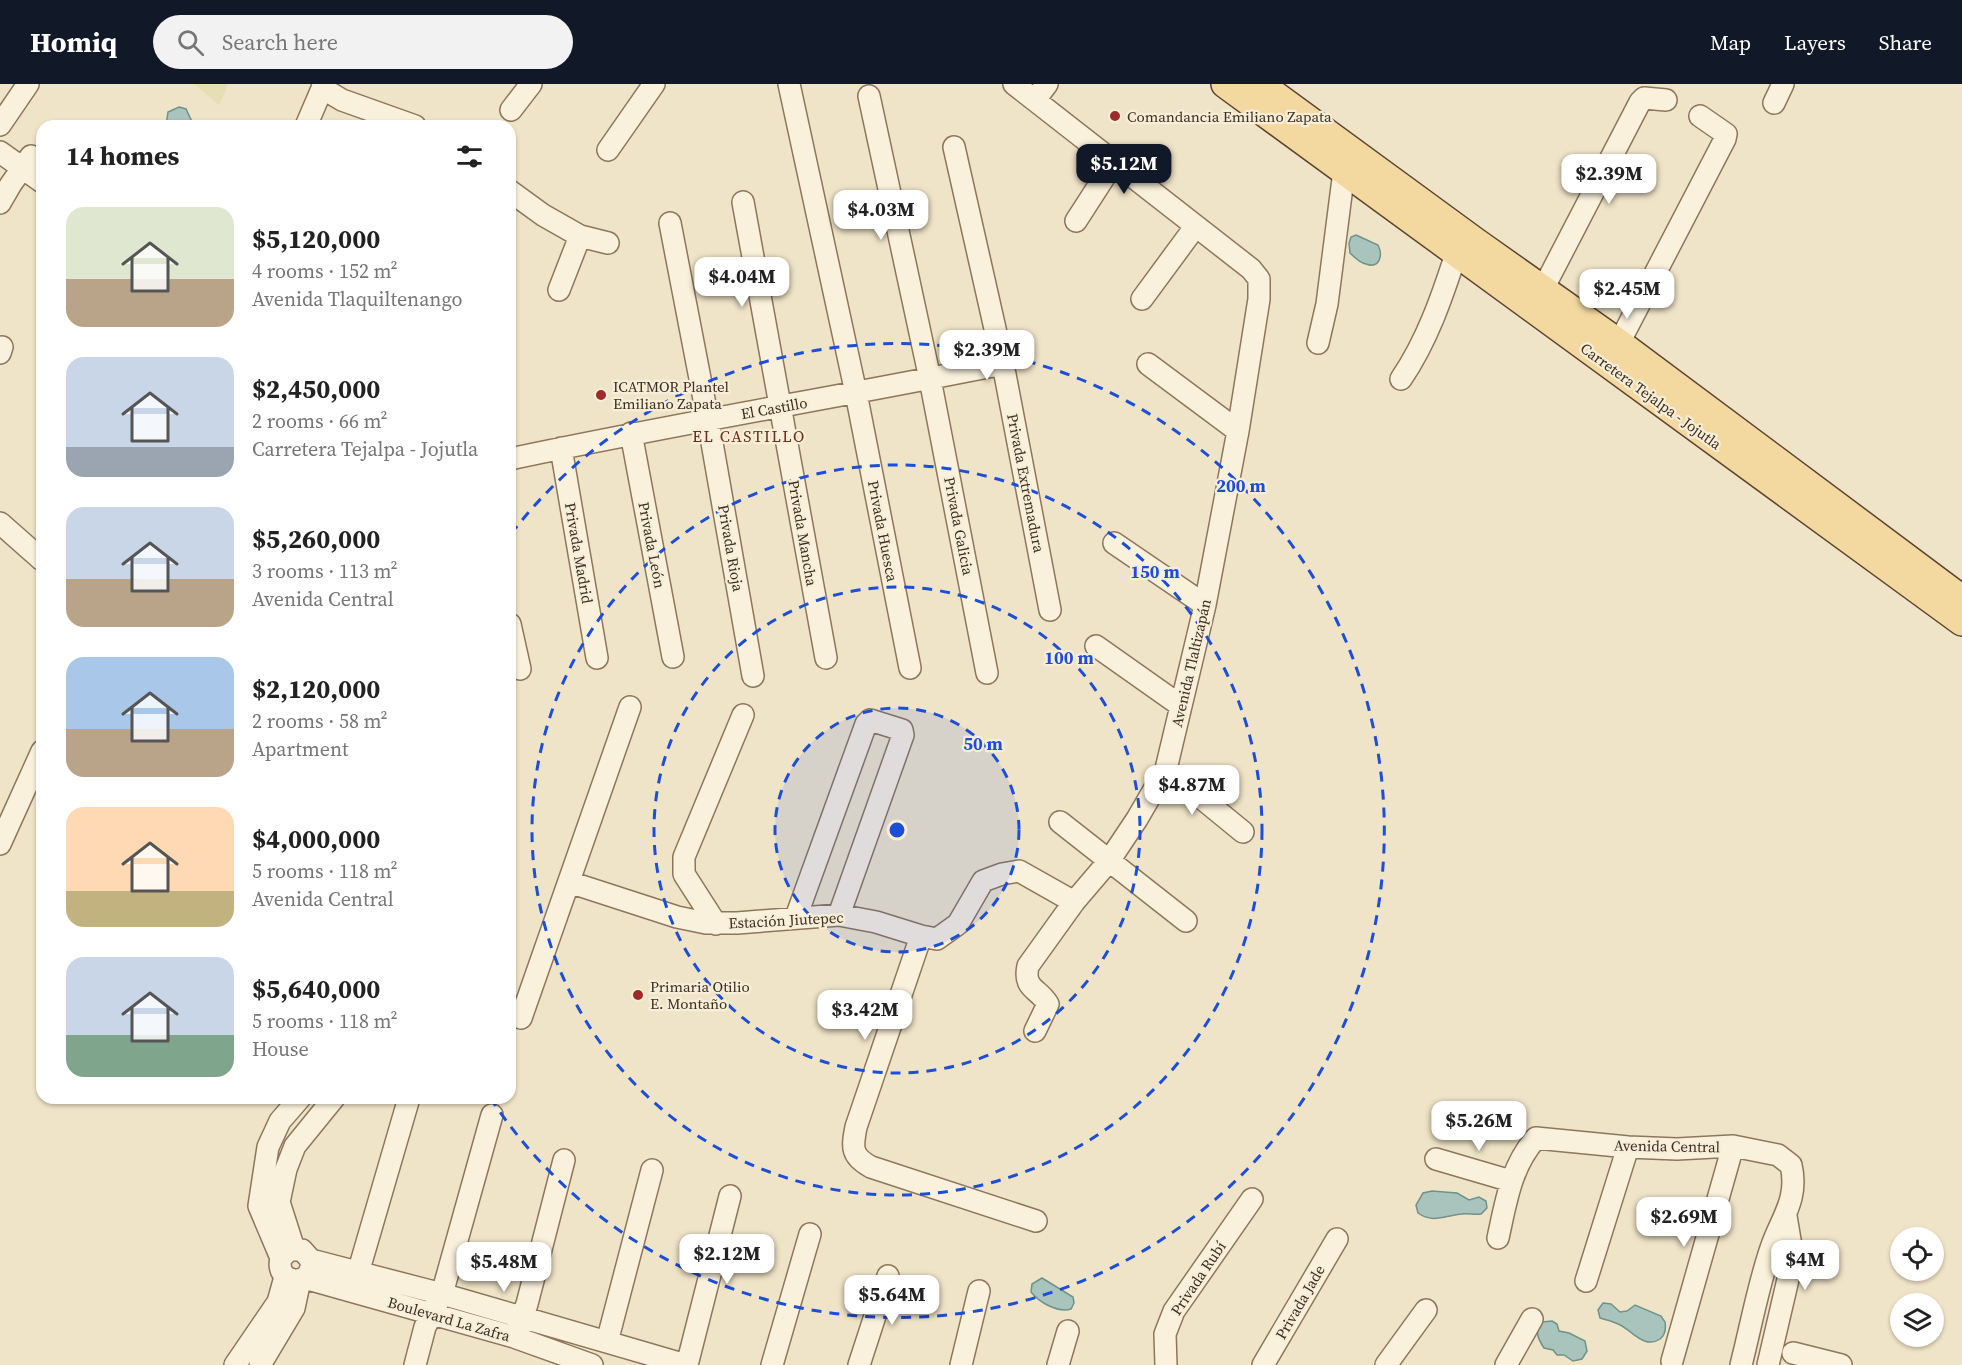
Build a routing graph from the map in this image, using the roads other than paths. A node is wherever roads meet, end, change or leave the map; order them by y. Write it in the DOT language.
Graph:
graph roads {
  1 [pos="28,84"];
  2 [pos="531,84"];
  3 [pos="654,84"];
  4 [pos="789,84"];
  5 [pos="1014,84"];
  6 [pos="1225,84"];
  7 [pos="1260,84"];
  8 [pos="323,86"];
  9 [pos="1041,92"];
  10 [pos="869,96"];
  11 [pos="1666,100"];
  12 [pos="511,110"];
  13 [pos="1700,116"];
  14 [pos="372,119"];
  15 [pos="309,120"];
  16 [pos="0,125"];
  17 [pos="0,135"];
  18 [pos="954,147"];
  19 [pos="608,150"];
  20 [pos="0,152"];
  21 [pos="32,162"];
  22 [pos="1114,162"];
  23 [pos="1344,171"];
  24 [pos="516,198"];
  25 [pos="743,202"];
  26 [pos="0,203"];
  27 [pos="1076,221"];
  28 [pos="670,223"];
  29 [pos="1195,227"];
  30 [pos="580,236"];
  31 [pos="608,243"];
  32 [pos="1456,254"];
  33 [pos="1544,289"];
  34 [pos="559,290"];
  35 [pos="1142,299"];
  36 [pos="1318,343"];
  37 [pos="1619,343"];
  38 [pos="1003,364"];
  39 [pos="1148,364"];
  40 [pos="930,379"];
  41 [pos="1401,379"];
  42 [pos="856,393"];
  43 [pos="779,407"];
  44 [pos="708,420"];
  45 [pos="1238,431"];
  46 [pos="630,433"];
  47 [pos="561,448"];
  48 [pos="516,458"];
  49 [pos="0,523"];
  50 [pos="1114,543"];
  51 [pos="36,555"];
  52 [pos="1962,599"];
  53 [pos="1205,605"];
  54 [pos="1050,610"];
  55 [pos="1962,622"];
  56 [pos="1096,646"];
  57 [pos="516,651"];
  58 [pos="673,657"];
  59 [pos="597,658"];
  60 [pos="826,658"];
  61 [pos="910,668"];
  62 [pos="520,669"];
  63 [pos="987,674"];
  64 [pos="753,676"];
  65 [pos="1181,706"];
  66 [pos="630,707"];
  67 [pos="743,715"];
  68 [pos="36,764"];
  69 [pos="1166,770"];
  70 [pos="1060,822"];
  71 [pos="1244,832"];
  72 [pos="0,844"];
  73 [pos="1108,861"];
  74 [pos="569,882"];
  75 [pos="1074,902"];
  76 [pos="839,915"];
  77 [pos="796,917"];
  78 [pos="1186,921"];
  79 [pos="716,924"];
  80 [pos="921,936"];
  81 [pos="521,1017"];
  82 [pos="1035,1031"];
  83 [pos="295,1104"];
  84 [pos="329,1104"];
  85 [pos="407,1104"];
  86 [pos="492,1115"];
  87 [pos="1733,1146"];
  88 [pos="1628,1147"];
  89 [pos="564,1160"];
  90 [pos="1436,1160"];
  91 [pos="652,1170"];
  92 [pos="1511,1181"];
  93 [pos="730,1196"];
  94 [pos="1252,1199"];
  95 [pos="1786,1216"];
  96 [pos="1036,1221"];
  97 [pos="810,1234"];
  98 [pos="1498,1238"];
  99 [pos="1337,1239"];
  100 [pos="296,1267"];
  101 [pos="358,1273"];
  102 [pos="888,1276"];
  103 [pos="1586,1281"];
  104 [pos="979,1291"];
  105 [pos="442,1294"];
  106 [pos="1426,1310"];
  107 [pos="432,1314"];
  108 [pos="1532,1319"];
  109 [pos="518,1328"];
  110 [pos="1068,1331"];
  111 [pos="607,1342"];
  112 [pos="1793,1353"];
  113 [pos="566,1361"];
  114 [pos="1672,1361"];
  115 [pos="235,1365"];
  116 [pos="260,1365"];
  117 [pos="415,1365"];
  118 [pos="592,1365"];
  119 [pos="686,1365"];
  120 [pos="772,1365"];
  121 [pos="860,1365"];
  122 [pos="961,1365"];
  123 [pos="1058,1365"];
  124 [pos="1166,1365"];
  125 [pos="1263,1365"];
  126 [pos="1386,1365"];
  127 [pos="1506,1365"];
  128 [pos="1741,1365"];
  129 [pos="1768,1365"];
  130 [pos="1841,1365"];
  1 -- 16 [label="street"];
  2 -- 12 [label="street"];
  3 -- 19 [label="street"];
  4 -- 42 [label="street, Privada Huesca"];
  5 -- 9 [label="street"];
  6 -- 23 [label="main road, Carretera Tejalpa - Jojutla"];
  7 -- 33 [label="main road, Carretera Tejalpa - Jojutla"];
  8 -- 14 [label="street"];
  8 -- 15 [label="street"];
  9 -- 22 [label="street"];
  10 -- 40 [label="street, Privada Galicia"];
  11 -- 33 [label="street"];
  13 -- 37 [label="street"];
  17 -- 21 [label="street"];
  18 -- 38 [label="street, Privada Extremadura"];
  20 -- 21 [label="street"];
  21 -- 26 [label="street"];
  22 -- 27 [label="street"];
  22 -- 29 [label="street"];
  23 -- 32 [label="main road, Carretera Tejalpa - Jojutla"];
  23 -- 36 [label="street"];
  24 -- 30 [label="street"];
  25 -- 43 [label="street, Privada Mancha"];
  28 -- 44 [label="street, Privada Rioja"];
  29 -- 35 [label="street"];
  29 -- 45 [label="street, Avenida Tlaltizapán"];
  30 -- 31 [label="street"];
  30 -- 34 [label="street"];
  32 -- 41 [label="street"];
  32 -- 55 [label="main road, Carretera Tejalpa - Jojutla"];
  33 -- 37 [label="main road, Carretera Tejalpa - Jojutla"];
  37 -- 52 [label="main road, Carretera Tejalpa - Jojutla"];
  38 -- 40 [label="street, El Castillo"];
  38 -- 54 [label="street, Privada Extremadura"];
  39 -- 45 [label="street"];
  40 -- 42 [label="street, El Castillo"];
  40 -- 63 [label="street, Privada Galicia"];
  42 -- 43 [label="street, El Castillo"];
  42 -- 61 [label="street, Privada Huesca"];
  43 -- 44 [label="street, El Castillo"];
  43 -- 60 [label="street, Privada Mancha"];
  44 -- 46 [label="street, El Castillo"];
  44 -- 64 [label="street, Privada Rioja"];
  45 -- 53 [label="street, Avenida Tlaltizapán"];
  46 -- 47 [label="street, El Castillo"];
  46 -- 58 [label="street, Privada León"];
  47 -- 48 [label="street, El Castillo"];
  47 -- 59 [label="street, Privada Madrid"];
  49 -- 51 [label="street"];
  50 -- 53 [label="street"];
  53 -- 65 [label="street, Avenida Tlaltizapán"];
  56 -- 65 [label="street"];
  57 -- 62 [label="street"];
  65 -- 69 [label="street, Avenida Tlaltizapán"];
  66 -- 74 [label="street"];
  67 -- 79 [label="street"];
  68 -- 72 [label="street"];
  69 -- 71 [label="street"];
  69 -- 73 [label="street, Avenida Tlaltizapán"];
  70 -- 73 [label="street"];
  73 -- 75 [label="street, Avenida Tlaltizapán"];
  73 -- 78 [label="street"];
  74 -- 79 [label="street, Estación Jiutepec"];
  74 -- 81 [label="street"];
  75 -- 80 [label="street, Estación Jiutepec"];
  75 -- 82 [label="street, Avenida Tlaltizapán"];
  76 -- 77 [label="street, Estación Jiutepec"];
  76 -- 77 [label="street"];
  76 -- 80 [label="street, Estación Jiutepec"];
  77 -- 79 [label="street, Estación Jiutepec"];
  80 -- 96 [label="street"];
  83 -- 100 [label="street"];
  84 -- 100 [label="street"];
  85 -- 101 [label="street"];
  86 -- 105 [label="street"];
  87 -- 88 [label="street, Avenida Central"];
  87 -- 95 [label="street, Avenida Central"];
  87 -- 114 [label="street"];
  88 -- 92 [label="street, Avenida Central"];
  88 -- 103 [label="street"];
  89 -- 109 [label="street"];
  90 -- 92 [label="street"];
  91 -- 111 [label="street"];
  92 -- 98 [label="street, Avenida Central"];
  93 -- 119 [label="street"];
  94 -- 124 [label="street, Privada Rubí"];
  95 -- 128 [label="street, Avenida Central"];
  95 -- 129 [label="street, Avenida Central"];
  97 -- 120 [label="street"];
  99 -- 125 [label="street, Privada Jade"];
  100 -- 101 [label="street, Boulevard La Zafra"];
  100 -- 107 [label="street, Boulevard La Zafra"];
  100 -- 115 [label="street"];
  100 -- 116 [label="street"];
  101 -- 105 [label="street, Boulevard La Zafra"];
  102 -- 121 [label="street"];
  104 -- 122 [label="street"];
  105 -- 107 [label="street"];
  105 -- 109 [label="street, Boulevard La Zafra"];
  106 -- 126 [label="street"];
  107 -- 109 [label="street, Boulevard La Zafra"];
  107 -- 117 [label="street"];
  108 -- 127 [label="street"];
  109 -- 111 [label="street, Boulevard La Zafra"];
  109 -- 113 [label="street, Boulevard La Zafra"];
  110 -- 123 [label="street"];
  111 -- 119 [label="street, Boulevard La Zafra"];
  112 -- 130 [label="street"];
  113 -- 118 [label="street, Boulevard La Zafra"];
}
